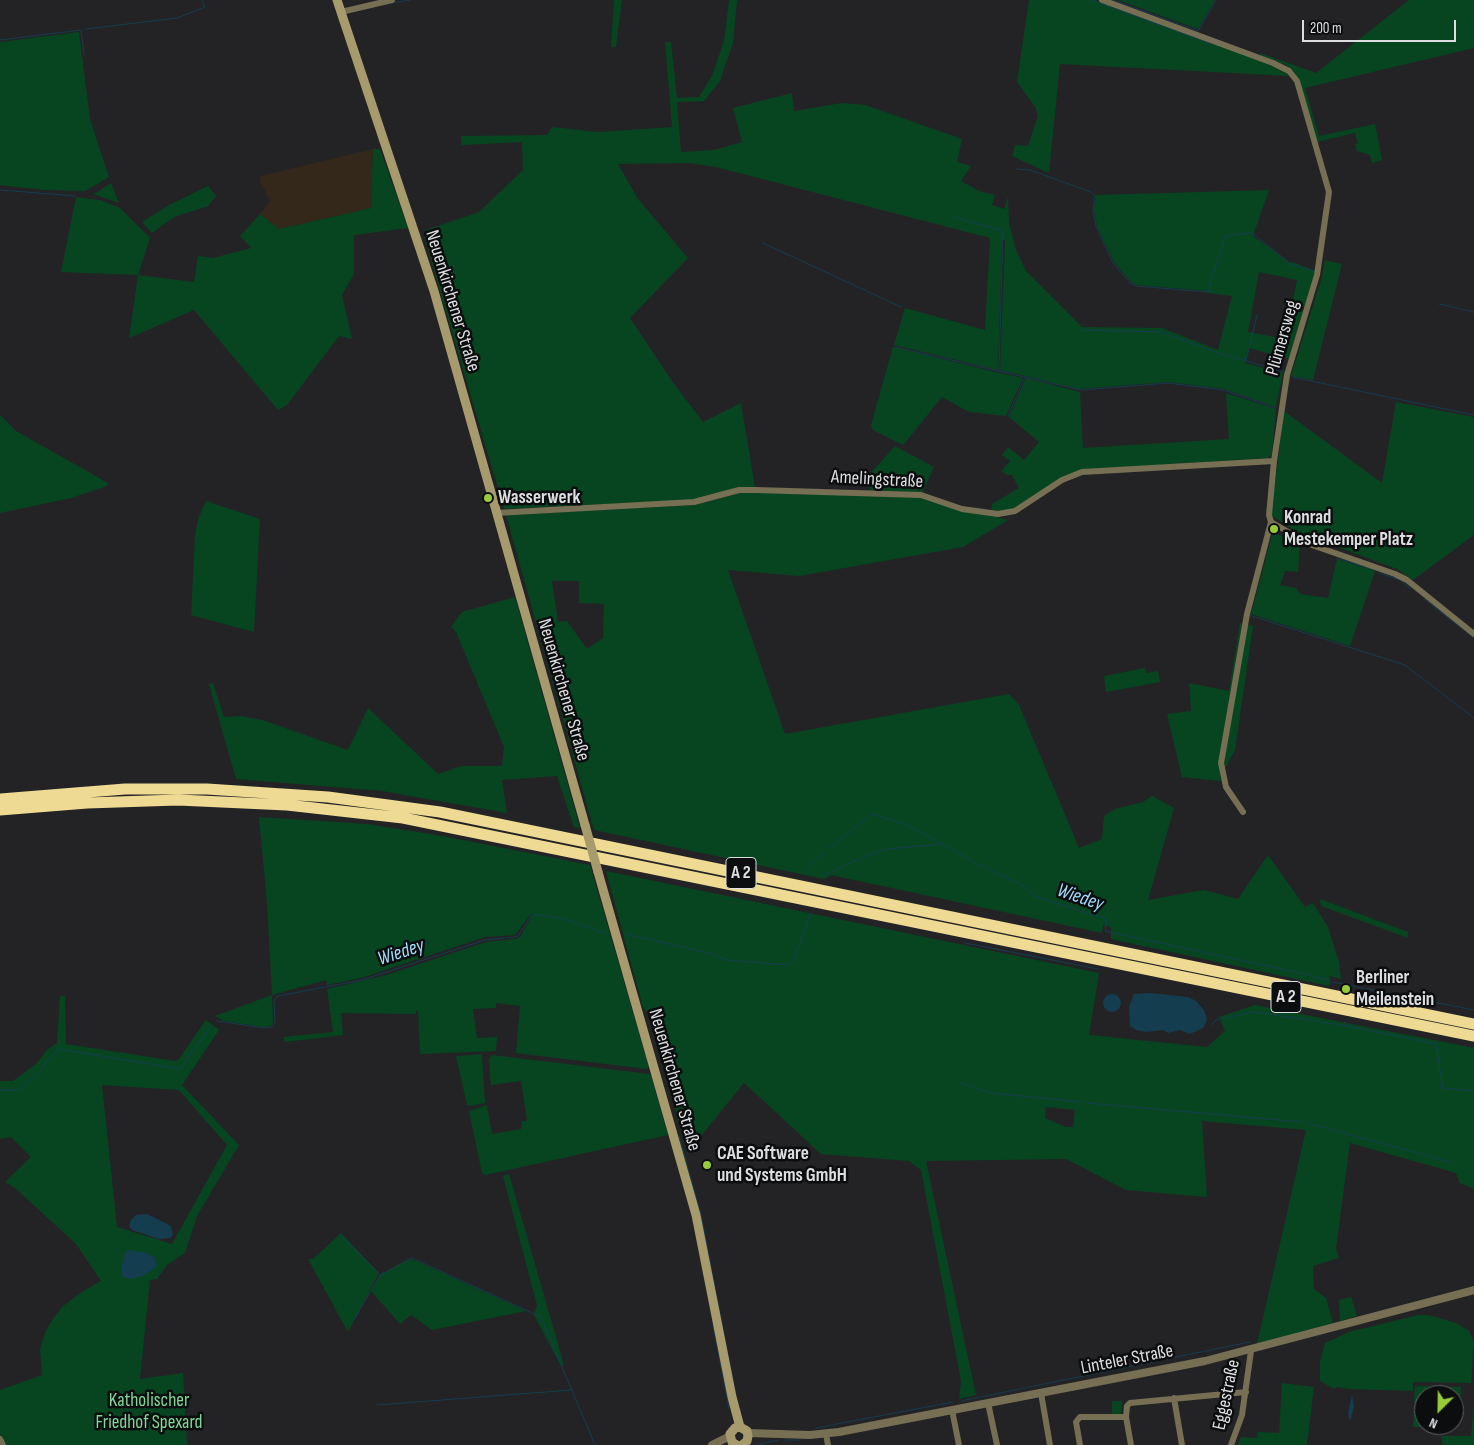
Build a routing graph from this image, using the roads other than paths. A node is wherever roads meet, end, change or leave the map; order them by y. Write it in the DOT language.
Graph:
graph roads {
  1 [pos="337,0"];
  2 [pos="392,0"];
  3 [pos="1102,0"];
  4 [pos="341,12"];
  5 [pos="1274,461"];
  6 [pos="496,513"];
  7 [pos="1271,522"];
  8 [pos="1474,634"];
  9 [pos="0,799"];
  10 [pos="0,810"];
  11 [pos="1242,812"];
  12 [pos="1474,1024"];
  13 [pos="1474,1036"];
  14 [pos="1474,1290"];
  15 [pos="1251,1351"];
  16 [pos="1246,1392"];
  17 [pos="1041,1394"];
  18 [pos="1174,1398"];
  19 [pos="988,1403"];
  20 [pos="952,1410"];
  21 [pos="1126,1417"];
  22 [pos="826,1434"];
  23 [pos="735,1436"];
  24 [pos="0,1439"];
  25 [pos="745,1441"];
  26 [pos="3,1445"];
  27 [pos="712,1445"];
  28 [pos="722,1445"];
  29 [pos="828,1445"];
  30 [pos="959,1445"];
  31 [pos="997,1445"];
  32 [pos="1050,1445"];
  33 [pos="1080,1445"];
  34 [pos="1131,1445"];
  35 [pos="1182,1445"];
  36 [pos="1231,1445"];
  1 -- 4 [label="main road, Neuenkirchener Straße"];
  2 -- 4 [label="street"];
  3 -- 5 [label="street, Plümersweg"];
  4 -- 6 [label="main road, Neuenkirchener Straße"];
  5 -- 6 [label="street, Amelingstraße"];
  5 -- 7 [label="street, Plümersweg"];
  6 -- 23 [label="main road, Neuenkirchener Straße, bridge"];
  7 -- 8 [label="street"];
  7 -- 11 [label="street, Plümersweg"];
  9 -- 12 [label="highway, A 2"];
  10 -- 13 [label="highway, A 2"];
  14 -- 15 [label="street, Linteler Straße"];
  15 -- 16 [label="street, Eggestraße"];
  15 -- 17 [label="street, Linteler Straße"];
  16 -- 18 [label="street"];
  16 -- 36 [label="street, Eggestraße"];
  17 -- 19 [label="street, Linteler Straße"];
  17 -- 32 [label="street"];
  18 -- 21 [label="street"];
  18 -- 35 [label="street"];
  19 -- 20 [label="street, Linteler Straße"];
  19 -- 31 [label="street"];
  20 -- 22 [label="street, Linteler Straße"];
  20 -- 30 [label="street"];
  21 -- 33 [label="street"];
  21 -- 34 [label="street"];
  22 -- 25 [label="street, Linteler Straße"];
  22 -- 29 [label="street"];
  23 -- 25 [label="main road"];
  23 -- 27 [label="street"];
  23 -- 28 [label="street"];
  24 -- 26 [label="street"];
}
